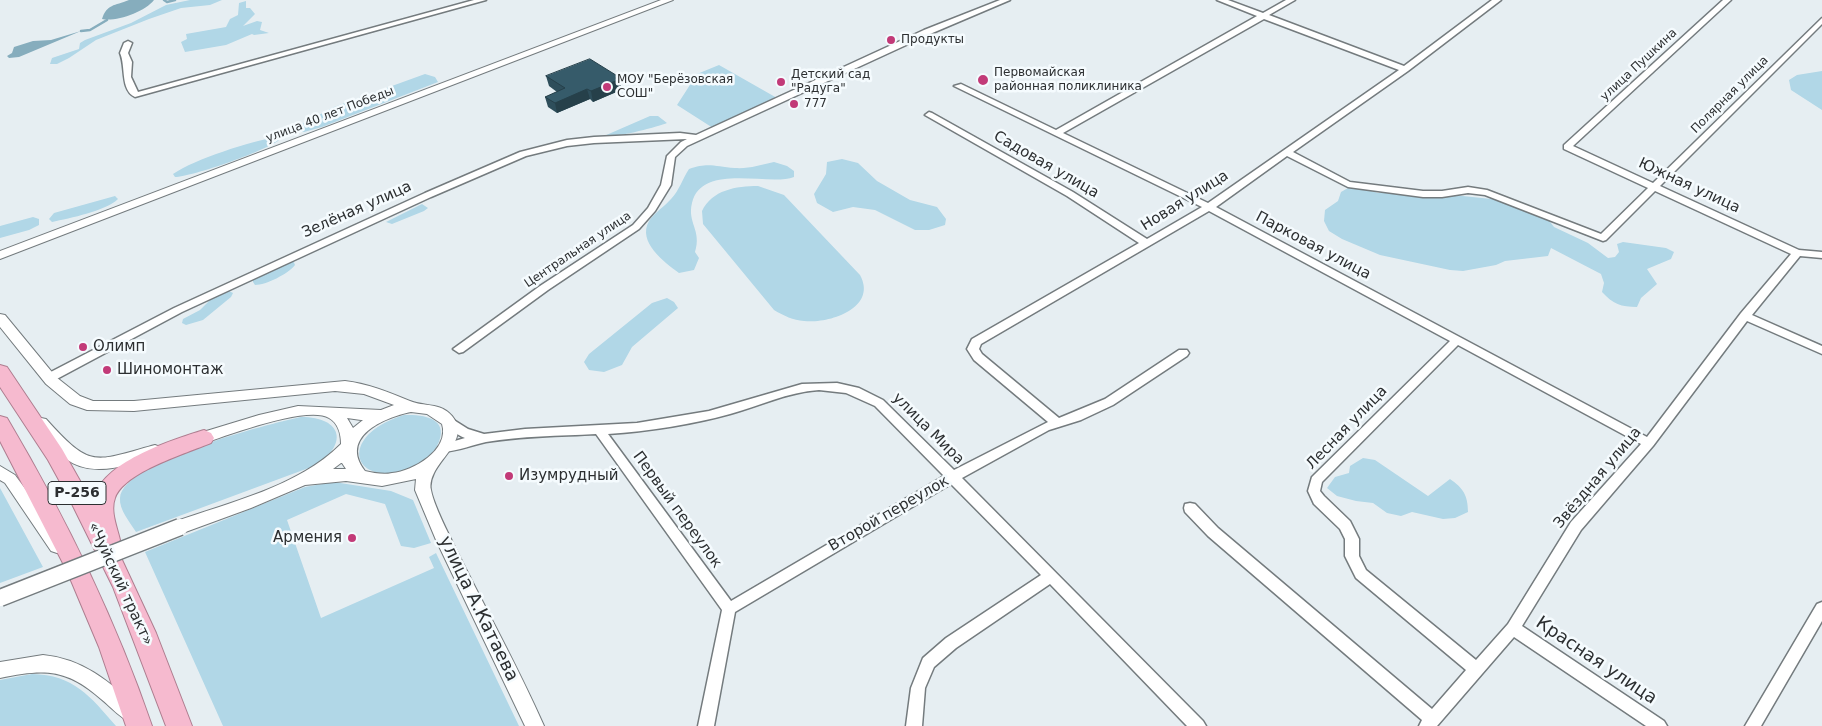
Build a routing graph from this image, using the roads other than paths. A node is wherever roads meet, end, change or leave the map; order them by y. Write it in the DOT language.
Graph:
graph roads {
  1 [pos="482,0"];
  2 [pos="669,0"];
  3 [pos="1006,0"];
  4 [pos="1221,0"];
  5 [pos="1291,0"];
  6 [pos="1497,0"];
  7 [pos="1727,0"];
  8 [pos="1264,16"];
  9 [pos="1822,20"];
  10 [pos="128,43"];
  11 [pos="1405,69"];
  12 [pos="958,86"];
  13 [pos="929,115"];
  14 [pos="1057,133"];
  15 [pos="696,138"];
  16 [pos="1567,147"];
  17 [pos="1286,152"];
  18 [pos="1656,187"];
  19 [pos="1209,207"];
  20 [pos="1146,244"];
  21 [pos="1798,253"];
  22 [pos="0,255"];
  23 [pos="1822,255"];
  24 [pos="1745,316"];
  25 [pos="0,318"];
  26 [pos="1457,340"];
  27 [pos="459,349"];
  28 [pos="1822,350"];
  29 [pos="1183,353"];
  30 [pos="0,372"];
  31 [pos="49,378"];
  32 [pos="22,402"];
  33 [pos="409,407"];
  34 [pos="333,413"];
  35 [pos="382,415"];
  36 [pos="449,421"];
  37 [pos="1057,423"];
  38 [pos="0,424"];
  39 [pos="599,430"];
  40 [pos="481,437"];
  41 [pos="204,438"];
  42 [pos="1649,443"];
  43 [pos="349,446"];
  44 [pos="445,448"];
  45 [pos="430,464"];
  46 [pos="0,472"];
  47 [pos="360,476"];
  48 [pos="954,476"];
  49 [pos="306,479"];
  50 [pos="392,479"];
  51 [pos="423,490"];
  52 [pos="1190,508"];
  53 [pos="116,570"];
  54 [pos="1051,576"];
  55 [pos="85,586"];
  56 [pos="0,598"];
  57 [pos="1822,608"];
  58 [pos="729,609"];
  59 [pos="1513,628"];
  60 [pos="0,670"];
  61 [pos="1477,670"];
  62 [pos="138,722"];
  63 [pos="1430,723"];
  64 [pos="179,726"];
  65 [pos="535,726"];
  66 [pos="706,726"];
  67 [pos="914,726"];
  68 [pos="1198,726"];
  69 [pos="1659,726"];
  70 [pos="1753,726"];
  1 -- 10 [label="street"];
  2 -- 22 [label="street, улица 40 лет Победы"];
  3 -- 15 [label="street, Центральная улица"];
  4 -- 8 [label="street"];
  5 -- 8 [label="street"];
  6 -- 11 [label="street, Новая улица"];
  7 -- 16 [label="street, улица Пушкина"];
  8 -- 11 [label="street"];
  8 -- 14 [label="street"];
  9 -- 18 [label="street, Полярная улица"];
  11 -- 17 [label="street, Новая улица"];
  12 -- 14 [label="street, Парковая улица"];
  13 -- 20 [label="street, Садовая улица"];
  14 -- 19 [label="street, Парковая улица"];
  15 -- 27 [label="street, Центральная улица"];
  15 -- 31 [label="street, Зелёная улица"];
  16 -- 18 [label="street, Южная улица"];
  17 -- 18 [label="street, Полярная улица"];
  17 -- 19 [label="street, Новая улица"];
  18 -- 21 [label="street, Южная улица"];
  19 -- 20 [label="street, Новая улица"];
  19 -- 26 [label="street, Парковая улица"];
  20 -- 37 [label="street, Новая улица"];
  21 -- 23 [label="street"];
  21 -- 24 [label="street, Звёздная улица"];
  24 -- 28 [label="street"];
  24 -- 42 [label="street, Звёздная улица"];
  25 -- 31 [label="street"];
  26 -- 42 [label="street, Парковая улица"];
  26 -- 61 [label="street, Лесная улица"];
  29 -- 37 [label="street, Второй переулок"];
  30 -- 32 [label="highway, «Чуйский тракт» / Р-256"];
  31 -- 33 [label="street"];
  32 -- 41 [label="street"];
  32 -- 53 [label="highway, «Чуйский тракт» / Р-256"];
  33 -- 35 [label="street"];
  33 -- 36 [label="street"];
  34 -- 35 [label="street"];
  34 -- 41 [label="street"];
  34 -- 43 [label="street"];
  35 -- 43 [label="street"];
  36 -- 40 [label="street, улица Мира"];
  36 -- 44 [label="street"];
  37 -- 48 [label="street, Второй переулок"];
  38 -- 55 [label="highway, Р-256"];
  39 -- 40 [label="street, улица Мира"];
  39 -- 48 [label="street, улица Мира"];
  39 -- 58 [label="street, Первый переулок"];
  40 -- 44 [label="street, улица Мира"];
  41 -- 53 [label="highway"];
  42 -- 59 [label="street, Звёздная улица"];
  43 -- 47 [label="street"];
  43 -- 49 [label="street"];
  44 -- 45 [label="street"];
  45 -- 50 [label="street"];
  45 -- 51 [label="street"];
  46 -- 55 [label="street"];
  47 -- 49 [label="street"];
  47 -- 50 [label="street"];
  48 -- 54 [label="street, улица Мира"];
  48 -- 58 [label="street, Второй переулок"];
  49 -- 56 [label="street, bridge"];
  50 -- 51 [label="street"];
  51 -- 65 [label="street, улица А.Катаева"];
  52 -- 63 [label="street"];
  53 -- 64 [label="highway, «Чуйский тракт» / Р-256"];
  54 -- 67 [label="street"];
  54 -- 68 [label="street, улица Мира"];
  55 -- 62 [label="highway, Р-256"];
  57 -- 70 [label="street"];
  58 -- 66 [label="street"];
  59 -- 61 [label="street, Звёздная улица"];
  59 -- 69 [label="street, Красная улица"];
  60 -- 62 [label="street"];
  61 -- 63 [label="street, Звёздная улица"];
}
